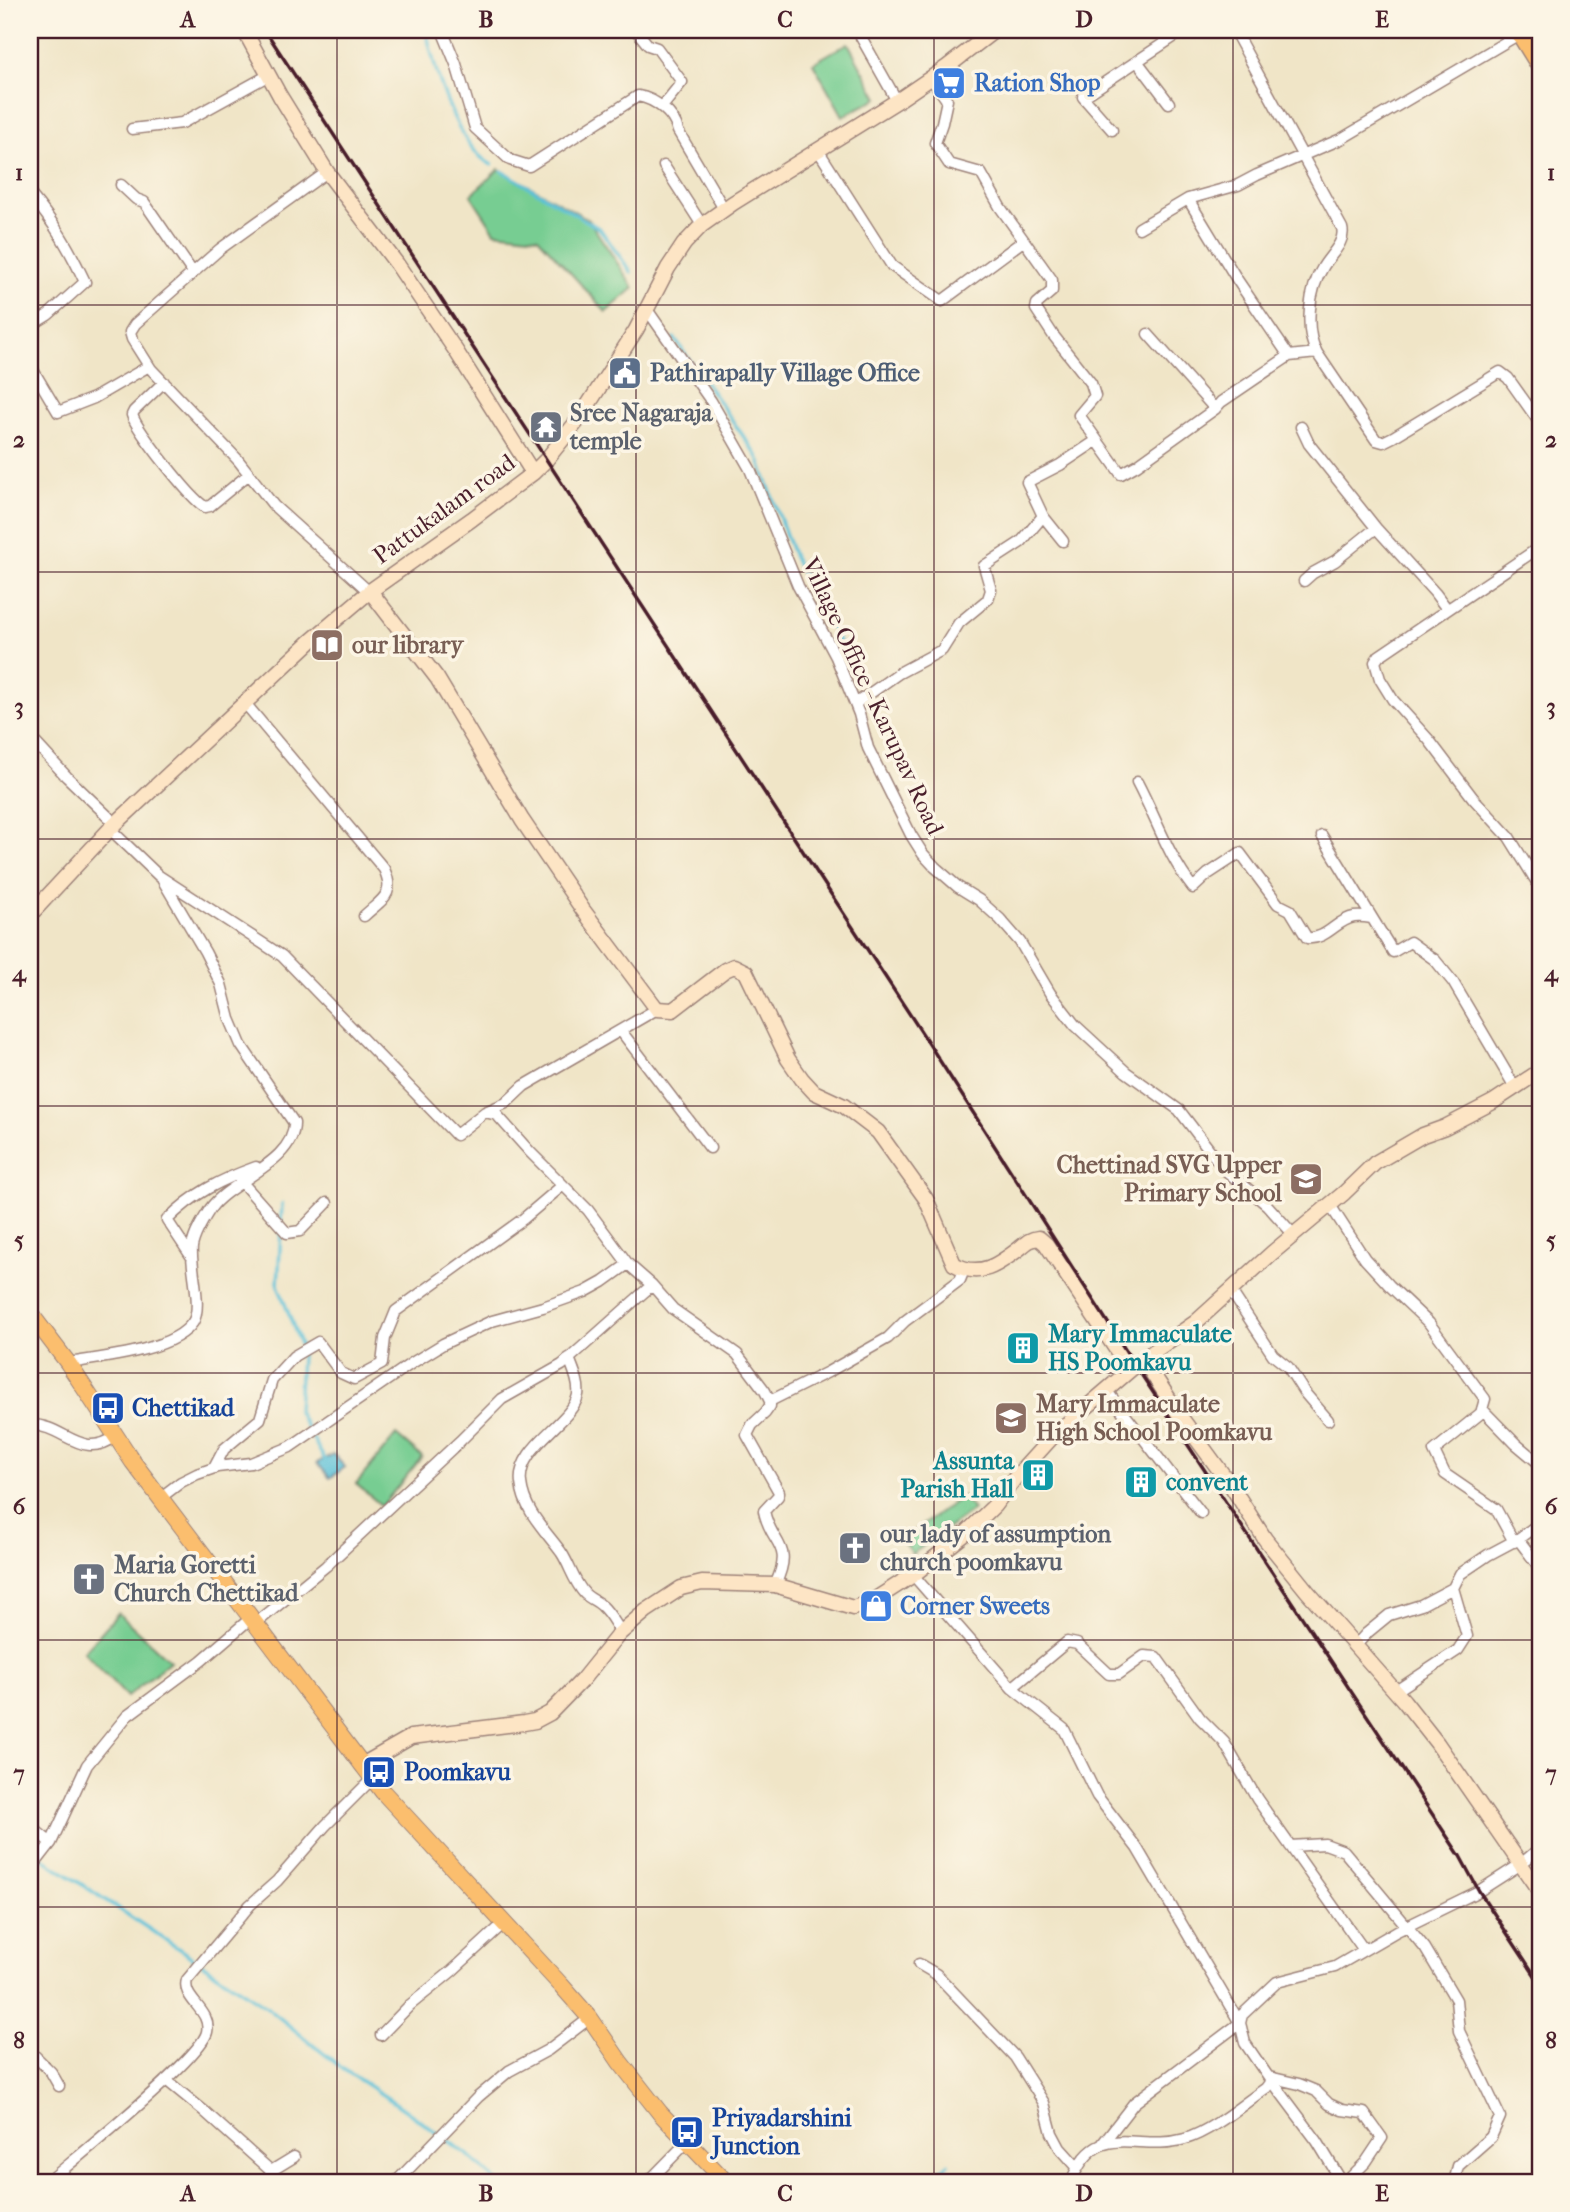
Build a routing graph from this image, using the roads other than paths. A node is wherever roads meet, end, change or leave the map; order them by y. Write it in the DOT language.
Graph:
graph roads {
  1 [pos="244,30"];
  2 [pos="442,30"];
  3 [pos="636,30"];
  4 [pos="857,30"];
  5 [pos="996,30"];
  6 [pos="1184,30"];
  7 [pos="1234,30"];
  8 [pos="1520,32"];
  9 [pos="1137,61"];
  10 [pos="1540,64"];
  11 [pos="269,75"];
  12 [pos="931,78"];
  13 [pos="897,101"];
  14 [pos="1169,103"];
  15 [pos="662,107"];
  16 [pos="132,129"];
  17 [pos="1112,130"];
  18 [pos="818,150"];
  19 [pos="1303,155"];
  20 [pos="664,166"];
  21 [pos="327,172"];
  22 [pos="121,186"];
  23 [pos="30,194"];
  24 [pos="1188,199"];
  25 [pos="724,209"];
  26 [pos="702,225"];
  27 [pos="1139,228"];
  28 [pos="1023,241"];
  29 [pos="193,273"];
  30 [pos="646,308"];
  31 [pos="30,326"];
  32 [pos="1148,334"];
  33 [pos="1317,353"];
  34 [pos="1289,356"];
  35 [pos="30,365"];
  36 [pos="149,366"];
  37 [pos="164,382"];
  38 [pos="1215,409"];
  39 [pos="1540,424"];
  40 [pos="1301,427"];
  41 [pos="1096,441"];
  42 [pos="533,473"];
  43 [pos="249,474"];
  44 [pos="1043,516"];
  45 [pos="1376,528"];
  46 [pos="1063,541"];
  47 [pos="1540,547"];
  48 [pos="1304,581"];
  49 [pos="370,591"];
  50 [pos="1447,609"];
  51 [pos="244,702"];
  52 [pos="855,704"];
  53 [pos="30,737"];
  54 [pos="1138,782"];
  55 [pos="113,826"];
  56 [pos="1322,836"];
  57 [pos="159,876"];
  58 [pos="1540,887"];
  59 [pos="30,915"];
  60 [pos="365,916"];
  61 [pos="1372,918"];
  62 [pos="657,1009"];
  63 [pos="621,1031"];
  64 [pos="1540,1071"];
  65 [pos="1516,1089"];
  66 [pos="485,1112"];
  67 [pos="710,1148"];
  68 [pos="239,1178"];
  69 [pos="563,1185"];
  70 [pos="327,1203"];
  71 [pos="1331,1205"];
  72 [pos="1293,1234"];
  73 [pos="192,1257"];
  74 [pos="628,1264"];
  75 [pos="964,1270"];
  76 [pos="652,1285"];
  77 [pos="1231,1290"];
  78 [pos="30,1313"];
  79 [pos="569,1358"];
  80 [pos="1143,1359"];
  81 [pos="68,1363"];
  82 [pos="1130,1370"];
  83 [pos="1106,1390"];
  84 [pos="770,1401"];
  85 [pos="1482,1409"];
  86 [pos="1328,1420"];
  87 [pos="30,1425"];
  88 [pos="116,1436"];
  89 [pos="1540,1464"];
  90 [pos="214,1468"];
  91 [pos="160,1498"];
  92 [pos="1201,1513"];
  93 [pos="1540,1523"];
  94 [pos="1516,1540"];
  95 [pos="1537,1554"];
  96 [pos="1540,1568"];
  97 [pos="912,1575"];
  98 [pos="775,1585"];
  99 [pos="1453,1588"];
  100 [pos="253,1621"];
  101 [pos="621,1632"];
  102 [pos="1356,1645"];
  103 [pos="1012,1688"];
  104 [pos="1396,1691"];
  105 [pos="368,1772"];
  106 [pos="30,1826"];
  107 [pos="51,1843"];
  108 [pos="1290,1846"];
  109 [pos="1540,1848"];
  110 [pos="1521,1864"];
  111 [pos="30,1870"];
  112 [pos="1540,1892"];
  113 [pos="504,1923"];
  114 [pos="1407,1926"];
  115 [pos="1364,1950"];
  116 [pos="919,1964"];
  117 [pos="590,2018"];
  118 [pos="1240,2023"];
  119 [pos="381,2035"];
  120 [pos="30,2051"];
  121 [pos="1269,2077"];
  122 [pos="166,2080"];
  123 [pos="59,2086"];
  124 [pos="688,2141"];
  125 [pos="1103,2144"];
  126 [pos="294,2157"];
  127 [pos="1078,2168"];
  128 [pos="48,2182"];
  129 [pos="396,2182"];
  130 [pos="649,2182"];
  131 [pos="726,2182"];
  132 [pos="1071,2182"];
  133 [pos="1344,2182"];
  134 [pos="1458,2182"];
  1 -- 11 [label="street"];
  2 -- 15 [label="street"];
  3 -- 15 [label="street"];
  4 -- 13 [label="street"];
  5 -- 12 [label="street, Pattukalam road"];
  6 -- 9 [label="street"];
  7 -- 19 [label="street"];
  8 -- 10 [label="highway"];
  8 -- 19 [label="street"];
  9 -- 14 [label="street"];
  9 -- 17 [label="street"];
  11 -- 16 [label="street"];
  11 -- 21 [label="street"];
  12 -- 13 [label="street, Pattukalam road"];
  12 -- 28 [label="street"];
  13 -- 18 [label="street, Pattukalam road"];
  15 -- 25 [label="street"];
  18 -- 25 [label="street, Pattukalam road"];
  18 -- 28 [label="street"];
  19 -- 24 [label="street"];
  19 -- 33 [label="street"];
  20 -- 26 [label="street"];
  21 -- 29 [label="street"];
  21 -- 42 [label="street"];
  22 -- 29 [label="street"];
  23 -- 31 [label="street"];
  24 -- 27 [label="street"];
  24 -- 34 [label="street"];
  25 -- 26 [label="street, Pattukalam road"];
  26 -- 30 [label="street, Pattukalam road"];
  28 -- 41 [label="street"];
  29 -- 36 [label="street"];
  30 -- 42 [label="street, Pattukalam road"];
  30 -- 52 [label="street, Village Office - Karupav Road"];
  32 -- 38 [label="street"];
  33 -- 34 [label="street"];
  33 -- 39 [label="street"];
  34 -- 38 [label="street"];
  35 -- 36 [label="street"];
  36 -- 37 [label="street"];
  37 -- 43 [label="street"];
  37 -- 43 [label="street"];
  38 -- 41 [label="street"];
  40 -- 45 [label="street"];
  41 -- 44 [label="street"];
  42 -- 49 [label="street, Pattukalam road"];
  43 -- 49 [label="street"];
  44 -- 46 [label="street"];
  44 -- 52 [label="street"];
  45 -- 48 [label="street"];
  45 -- 50 [label="street"];
  47 -- 50 [label="street"];
  49 -- 51 [label="street, Pattukalam road"];
  49 -- 62 [label="street"];
  50 -- 58 [label="street"];
  51 -- 55 [label="street, Pattukalam road"];
  51 -- 60 [label="street"];
  52 -- 72 [label="street, Village Office - Karupav Road"];
  53 -- 55 [label="street"];
  54 -- 61 [label="street"];
  55 -- 57 [label="street"];
  55 -- 59 [label="street, Pattukalam road"];
  56 -- 61 [label="street"];
  57 -- 66 [label="street"];
  57 -- 68 [label="street"];
  61 -- 65 [label="street"];
  62 -- 63 [label="street"];
  62 -- 75 [label="street"];
  63 -- 66 [label="street"];
  63 -- 67 [label="street"];
  64 -- 65 [label="street"];
  65 -- 71 [label="street"];
  66 -- 69 [label="street"];
  68 -- 70 [label="street"];
  68 -- 73 [label="street"];
  68 -- 73 [label="street"];
  69 -- 74 [label="street"];
  69 -- 90 [label="street"];
  71 -- 72 [label="street"];
  71 -- 85 [label="street"];
  72 -- 77 [label="street"];
  73 -- 81 [label="street"];
  74 -- 76 [label="street"];
  74 -- 90 [label="street"];
  75 -- 82 [label="street"];
  75 -- 84 [label="street"];
  76 -- 79 [label="street"];
  76 -- 84 [label="street"];
  77 -- 80 [label="street"];
  77 -- 86 [label="street"];
  78 -- 81 [label="main road"];
  79 -- 100 [label="street"];
  79 -- 101 [label="street"];
  80 -- 82 [label="street"];
  80 -- 102 [label="street"];
  81 -- 88 [label="main road"];
  82 -- 83 [label="street"];
  83 -- 92 [label="street"];
  83 -- 97 [label="street"];
  84 -- 98 [label="street"];
  85 -- 89 [label="street"];
  85 -- 94 [label="street"];
  87 -- 88 [label="street"];
  88 -- 91 [label="main road"];
  90 -- 91 [label="street"];
  91 -- 100 [label="main road"];
  93 -- 94 [label="street"];
  94 -- 95 [label="street"];
  94 -- 99 [label="street"];
  95 -- 96 [label="street"];
  97 -- 98 [label="street"];
  97 -- 103 [label="street"];
  98 -- 101 [label="street"];
  99 -- 102 [label="street"];
  99 -- 104 [label="street"];
  100 -- 105 [label="main road"];
  100 -- 107 [label="street"];
  101 -- 105 [label="street"];
  102 -- 104 [label="street"];
  103 -- 108 [label="street"];
  103 -- 118 [label="street"];
  104 -- 110 [label="street"];
  105 -- 113 [label="main road"];
  105 -- 122 [label="street"];
  106 -- 107 [label="street"];
  107 -- 111 [label="street"];
  108 -- 114 [label="street"];
  108 -- 115 [label="street"];
  109 -- 110 [label="street"];
  110 -- 112 [label="street"];
  110 -- 114 [label="street"];
  113 -- 117 [label="main road"];
  113 -- 119 [label="street"];
  114 -- 115 [label="street"];
  114 -- 134 [label="street"];
  115 -- 118 [label="street"];
  116 -- 127 [label="street"];
  117 -- 124 [label="main road"];
  117 -- 129 [label="street"];
  118 -- 121 [label="street"];
  118 -- 125 [label="street"];
  120 -- 123 [label="street"];
  121 -- 125 [label="street"];
  121 -- 133 [label="street"];
  121 -- 133 [label="street"];
  122 -- 126 [label="street"];
  122 -- 128 [label="street"];
  124 -- 130 [label="street"];
  124 -- 131 [label="main road"];
  125 -- 127 [label="street"];
  127 -- 132 [label="street"];
}
